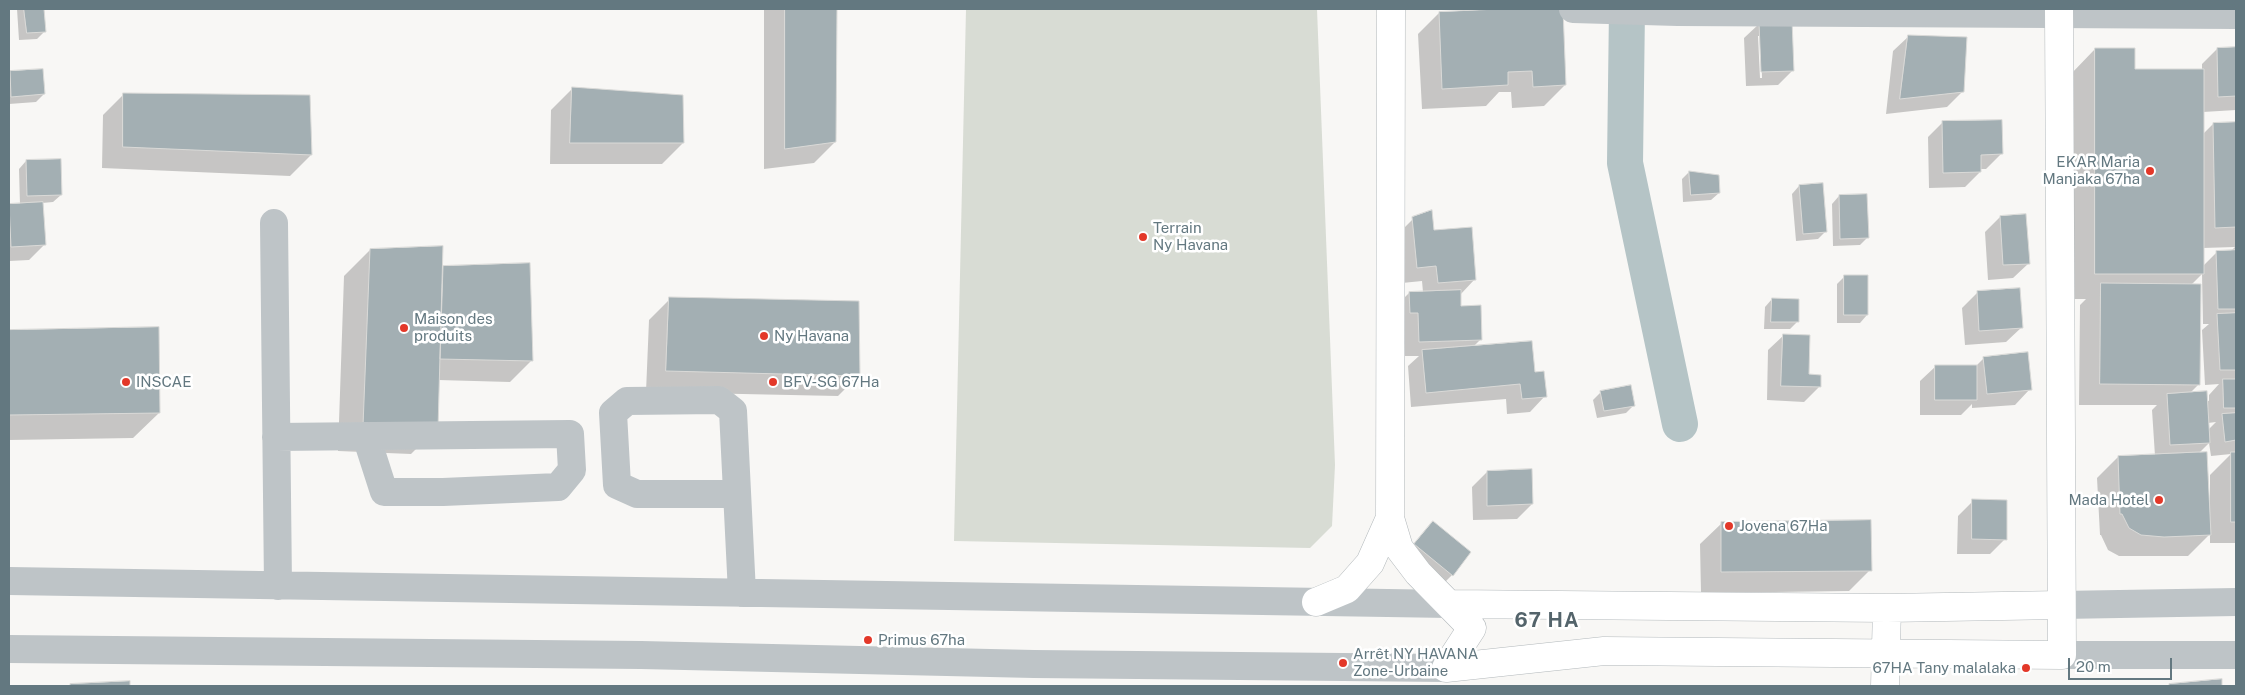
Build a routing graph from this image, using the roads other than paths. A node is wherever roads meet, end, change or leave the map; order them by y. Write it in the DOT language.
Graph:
graph roads {
  1 [pos="1391,9"];
  2 [pos="1576,9"];
  3 [pos="2059,12"];
  4 [pos="2236,15"];
  5 [pos="274,223"];
  6 [pos="366,436"];
  7 [pos="276,437"];
  8 [pos="737,494"];
  9 [pos="1390,518"];
  10 [pos="9,581"];
  11 [pos="278,586"];
  12 [pos="742,593"];
  13 [pos="1316,602"];
  14 [pos="2236,602"];
  15 [pos="1450,604"];
  16 [pos="2061,605"];
  17 [pos="1887,608"];
  18 [pos="9,649"];
  19 [pos="1886,653"];
  20 [pos="2062,655"];
  21 [pos="2236,655"];
  22 [pos="1446,668"];
  23 [pos="1465,686"];
  24 [pos="1885,686"];
  1 -- 9 [label="main road"];
  2 -- 3 [label="street"];
  3 -- 4 [label="street"];
  3 -- 16 [label="main road"];
  5 -- 7 [label="street"];
  6 -- 6 [label="street"];
  6 -- 7 [label="street"];
  7 -- 11 [label="street"];
  8 -- 8 [label="street"];
  8 -- 12 [label="street"];
  9 -- 13 [label="main road"];
  9 -- 15 [label="main road"];
  10 -- 11 [label="street"];
  11 -- 12 [label="street"];
  12 -- 13 [label="street"];
  13 -- 15 [label="street"];
  14 -- 16 [label="street"];
  15 -- 17 [label="main road"];
  15 -- 22 [label="main road"];
  16 -- 17 [label="main road"];
  16 -- 20 [label="main road"];
  17 -- 19 [label="main road"];
  18 -- 22 [label="street"];
  19 -- 20 [label="main road"];
  19 -- 22 [label="main road"];
  19 -- 24 [label="main road"];
  20 -- 21 [label="street"];
  22 -- 23 [label="main road"];
}
